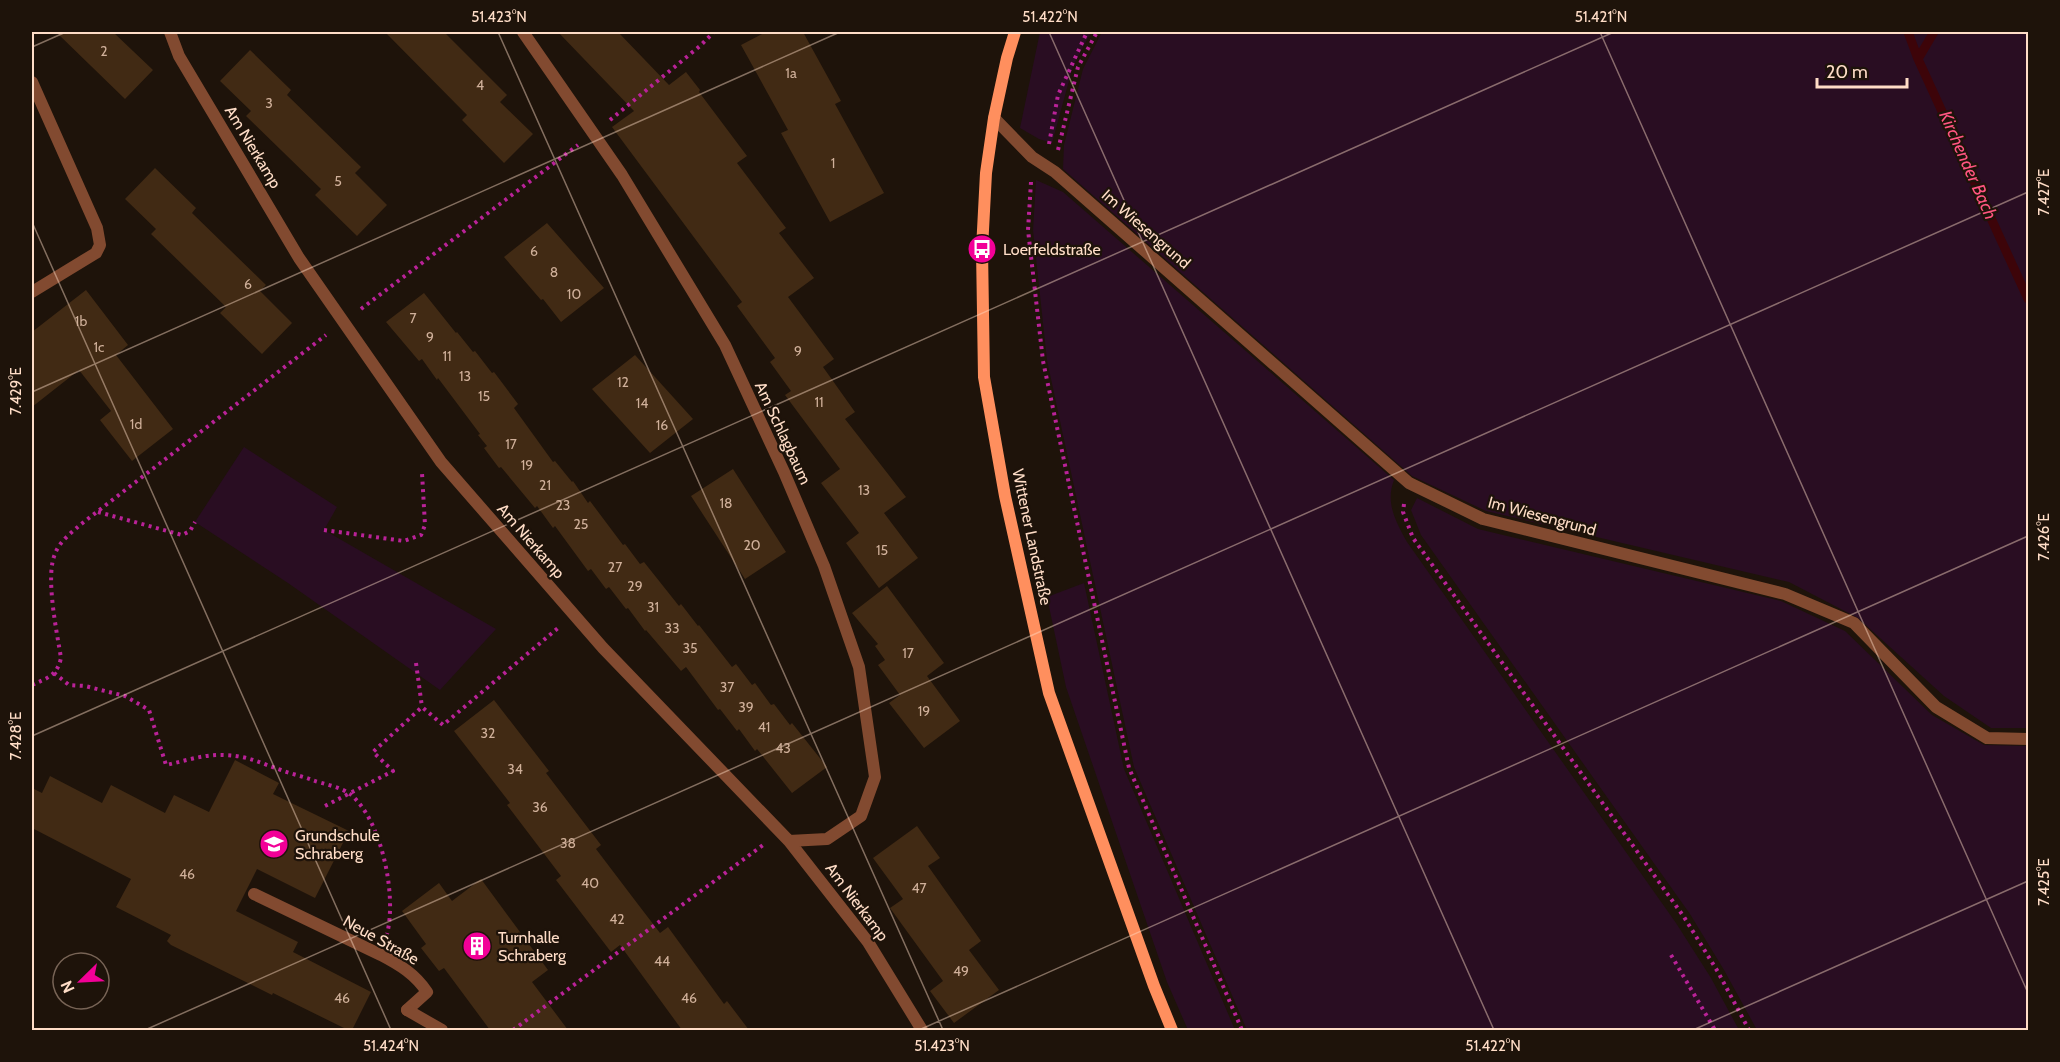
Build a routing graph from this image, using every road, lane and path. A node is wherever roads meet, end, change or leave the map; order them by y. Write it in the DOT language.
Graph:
graph roads {
  1 [pos="170,32"];
  2 [pos="524,32"];
  3 [pos="1015,32"];
  4 [pos="1087,32"];
  5 [pos="1096,32"];
  6 [pos="32,82"];
  7 [pos="994,118"];
  8 [pos="1032,157"];
  9 [pos="1050,168"];
  10 [pos="32,292"];
  11 [pos="425,439"];
  12 [pos="1409,483"];
  13 [pos="98,512"];
  14 [pos="195,522"];
  15 [pos="324,530"];
  16 [pos="573,615"];
  17 [pos="416,663"];
  18 [pos="54,673"];
  19 [pos="422,707"];
  20 [pos="2028,739"];
  21 [pos="349,793"];
  22 [pos="325,806"];
  23 [pos="785,836"];
  24 [pos="254,894"];
  25 [pos="1671,954"];
  26 [pos="381,956"];
  27 [pos="442,1030"];
  28 [pos="513,1030"];
  29 [pos="922,1030"];
  30 [pos="1172,1030"];
  31 [pos="1242,1030"];
  32 [pos="1715,1030"];
  33 [pos="1749,1030"];
  1 -- 11 [label="street, Am Nierkamp"];
  2 -- 23 [label="street, Am Schlagbaum"];
  3 -- 7 [label="main road, Wittener Landstraße"];
  4 -- 9 [label="path"];
  5 -- 9 [label="path"];
  6 -- 10 [label="street"];
  7 -- 8 [label="street, Im Wiesengrund"];
  7 -- 30 [label="main road, Wittener Landstraße"];
  8 -- 9 [label="street, Im Wiesengrund"];
  8 -- 31 [label="path"];
  9 -- 12 [label="street, Im Wiesengrund"];
  11 -- 15 [label="path"];
  11 -- 16 [label="street, Am Nierkamp"];
  12 -- 20 [label="street, Im Wiesengrund"];
  12 -- 33 [label="path"];
  13 -- 14 [label="path"];
  16 -- 19 [label="path"];
  16 -- 23 [label="street, Am Nierkamp"];
  17 -- 19 [label="path"];
  18 -- 21 [label="path"];
  19 -- 21 [label="path"];
  21 -- 22 [label="path"];
  21 -- 26 [label="path"];
  23 -- 28 [label="path"];
  23 -- 29 [label="street, Am Nierkamp"];
  24 -- 26 [label="street, Neue Straße"];
  25 -- 32 [label="path"];
  26 -- 27 [label="street, Neue Straße"];
}
